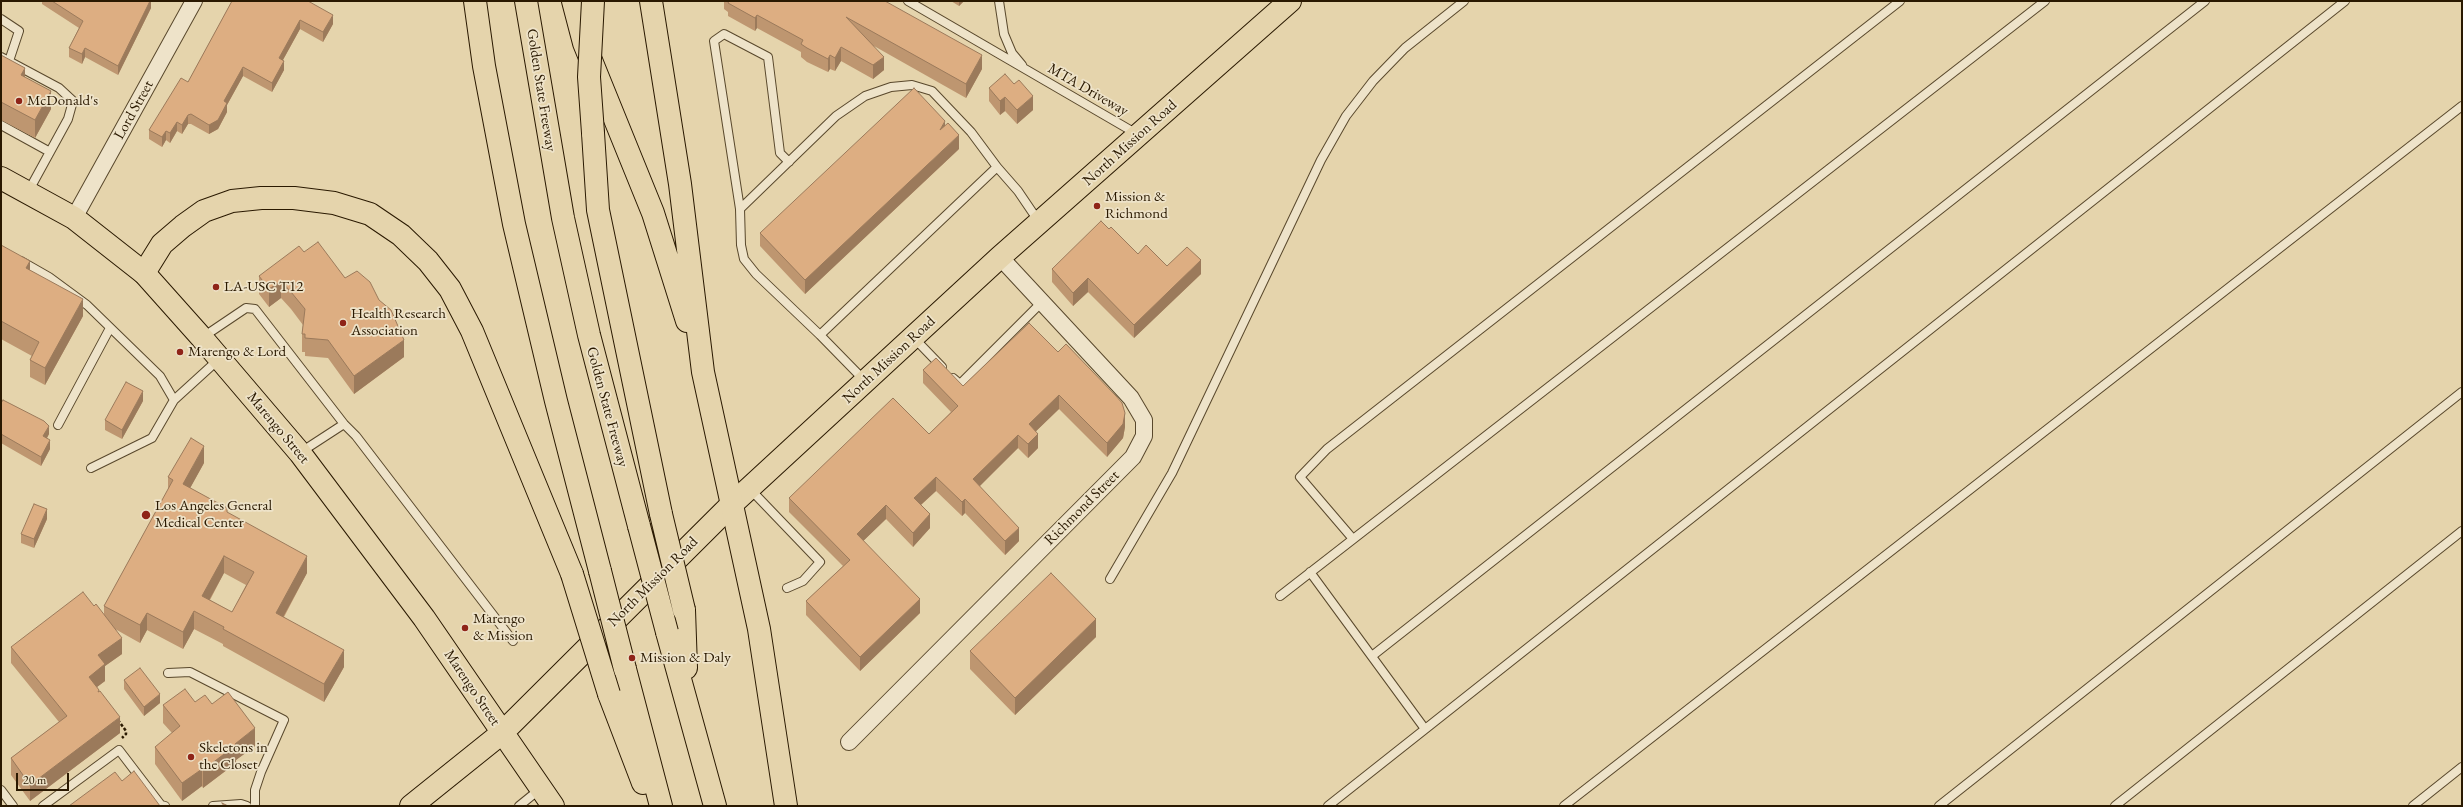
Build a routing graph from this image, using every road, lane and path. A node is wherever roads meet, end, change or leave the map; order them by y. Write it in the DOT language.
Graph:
graph roads {
  1 [pos="194,1"];
  2 [pos="475,1"];
  3 [pos="526,1"];
  4 [pos="573,1"];
  5 [pos="593,1"];
  6 [pos="651,1"];
  7 [pos="908,1"];
  8 [pos="999,1"];
  9 [pos="1290,1"];
  10 [pos="1464,1"];
  11 [pos="1900,1"];
  12 [pos="2045,1"];
  13 [pos="2205,1"];
  14 [pos="2345,1"];
  15 [pos="1,19"];
  16 [pos="1,57"];
  17 [pos="9,60"];
  18 [pos="1025,69"];
  19 [pos="2462,106"];
  20 [pos="1,125"];
  21 [pos="1138,134"];
  22 [pos="50,152"];
  23 [pos="789,162"];
  24 [pos="997,167"];
  25 [pos="1,178"];
  26 [pos="28,193"];
  27 [pos="740,209"];
  28 [pos="74,218"];
  29 [pos="1039,223"];
  30 [pos="1000,256"];
  31 [pos="15,257"];
  32 [pos="144,273"];
  33 [pos="1042,302"];
  34 [pos="110,328"];
  35 [pos="820,335"];
  36 [pos="913,337"];
  37 [pos="202,338"];
  38 [pos="220,358"];
  39 [pos="703,372"];
  40 [pos="866,382"];
  41 [pos="2462,392"];
  42 [pos="174,400"];
  43 [pos="344,424"];
  44 [pos="58,425"];
  45 [pos="300,453"];
  46 [pos="91,468"];
  47 [pos="750,488"];
  48 [pos="731,505"];
  49 [pos="2462,531"];
  50 [pos="1353,539"];
  51 [pos="1310,572"];
  52 [pos="1110,579"];
  53 [pos="786,588"];
  54 [pos="1280,596"];
  55 [pos="513,642"];
  56 [pos="1372,656"];
  57 [pos="168,673"];
  58 [pos="686,699"];
  59 [pos="117,719"];
  60 [pos="1425,729"];
  61 [pos="502,733"];
  62 [pos="121,739"];
  63 [pos="849,742"];
  64 [pos="2462,767"];
  65 [pos="542,788"];
  66 [pos="1,790"];
  67 [pos="13,806"];
  68 [pos="43,806"];
  69 [pos="165,806"];
  70 [pos="213,806"];
  71 [pos="247,806"];
  72 [pos="255,806"];
  73 [pos="411,806"];
  74 [pos="519,806"];
  75 [pos="553,806"];
  76 [pos="651,806"];
  77 [pos="661,806"];
  78 [pos="716,806"];
  79 [pos="786,806"];
  80 [pos="1328,806"];
  81 [pos="1564,806"];
  82 [pos="1939,806"];
  83 [pos="2115,806"];
  84 [pos="2413,806"];
  1 -- 28 [label="street, Lord Street"];
  2 -- 77 [label="main road, bridge"];
  3 -- 58 [label="main road, Golden State Freeway, bridge"];
  4 -- 39 [label="main road"];
  5 -- 58 [label="main road, bridge"];
  6 -- 39 [label="main road"];
  7 -- 18 [label="lane, MTA Driveway"];
  8 -- 18 [label="lane"];
  9 -- 21 [label="main road, North Mission Road"];
  10 -- 52 [label="lane"];
  11 -- 50 [label="lane"];
  12 -- 50 [label="lane"];
  13 -- 56 [label="lane"];
  14 -- 60 [label="lane"];
  15 -- 17 [label="lane"];
  16 -- 17 [label="lane"];
  17 -- 22 [label="lane"];
  18 -- 21 [label="lane, MTA Driveway"];
  19 -- 81 [label="lane"];
  20 -- 22 [label="lane"];
  21 -- 29 [label="main road, North Mission Road"];
  22 -- 26 [label="lane"];
  23 -- 24 [label="lane"];
  23 -- 27 [label="lane"];
  23 -- 27 [label="lane"];
  24 -- 29 [label="lane"];
  24 -- 35 [label="lane"];
  25 -- 26 [label="main road, Marengo Street"];
  26 -- 28 [label="main road, Marengo Street"];
  27 -- 35 [label="lane"];
  28 -- 32 [label="main road, Marengo Street"];
  29 -- 30 [label="main road, North Mission Road"];
  30 -- 33 [label="street, Richmond Street"];
  30 -- 36 [label="main road, North Mission Road"];
  31 -- 34 [label="lane"];
  32 -- 37 [label="main road, Marengo Street"];
  32 -- 76 [label="main road, bridge"];
  33 -- 36 [label="lane"];
  33 -- 63 [label="street, Richmond Street"];
  34 -- 42 [label="lane"];
  34 -- 44 [label="lane"];
  35 -- 40 [label="lane"];
  36 -- 40 [label="main road, North Mission Road"];
  37 -- 38 [label="main road, Marengo Street"];
  37 -- 43 [label="lane"];
  38 -- 42 [label="lane"];
  38 -- 45 [label="main road, Marengo Street"];
  39 -- 48 [label="main road"];
  40 -- 47 [label="main road, North Mission Road"];
  41 -- 82 [label="lane"];
  42 -- 46 [label="lane"];
  43 -- 45 [label="lane"];
  43 -- 55 [label="lane"];
  45 -- 61 [label="main road, Marengo Street"];
  47 -- 48 [label="main road, North Mission Road"];
  47 -- 53 [label="lane"];
  48 -- 61 [label="main road, North Mission Road"];
  48 -- 79 [label="main road"];
  49 -- 83 [label="lane"];
  50 -- 51 [label="lane"];
  51 -- 54 [label="lane"];
  51 -- 56 [label="lane"];
  56 -- 60 [label="lane"];
  57 -- 72 [label="lane"];
  58 -- 78 [label="main road, Golden State Freeway"];
  59 -- 62 [label="path"];
  60 -- 80 [label="lane"];
  61 -- 65 [label="main road, Marengo Street"];
  61 -- 73 [label="main road, North Mission Road"];
  64 -- 84 [label="lane"];
  65 -- 74 [label="lane"];
  65 -- 75 [label="main road, Marengo Street"];
  66 -- 67 [label="lane"];
  68 -- 69 [label="lane"];
  70 -- 71 [label="lane"];
}
